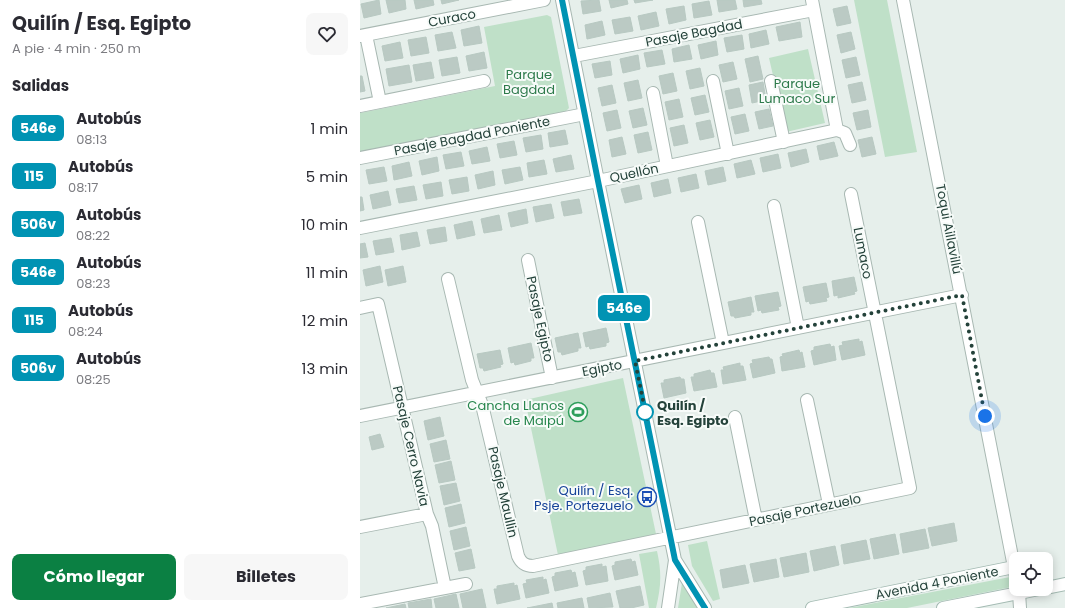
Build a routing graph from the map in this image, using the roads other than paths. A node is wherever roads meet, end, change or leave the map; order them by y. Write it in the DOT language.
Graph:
graph roads {
  1 [pos="544,0"];
  2 [pos="562,0"];
  3 [pos="903,0"];
  4 [pos="813,5"];
  5 [pos="363,36"];
  6 [pos="574,56"];
  7 [pos="484,81"];
  8 [pos="713,81"];
  9 [pos="771,81"];
  10 [pos="653,93"];
  11 [pos="380,102"];
  12 [pos="360,106"];
  13 [pos="585,114"];
  14 [pos="837,130"];
  15 [pos="784,142"];
  16 [pos="850,145"];
  17 [pos="728,154"];
  18 [pos="360,158"];
  19 [pos="668,166"];
  20 [pos="598,181"];
  21 [pos="851,194"];
  22 [pos="774,206"];
  23 [pos="698,222"];
  24 [pos="360,228"];
  25 [pos="528,260"];
  26 [pos="448,279"];
  27 [pos="962,295"];
  28 [pos="360,308"];
  29 [pos="875,312"];
  30 [pos="798,328"];
  31 [pos="723,343"];
  32 [pos="635,361"];
  33 [pos="552,378"];
  34 [pos="477,393"];
  35 [pos="807,400"];
  36 [pos="402,408"];
  37 [pos="360,416"];
  38 [pos="735,417"];
  39 [pos="829,504"];
  40 [pos="427,514"];
  41 [pos="756,520"];
  42 [pos="360,527"];
  43 [pos="671,538"];
  44 [pos="1011,552"];
  45 [pos="675,560"];
  46 [pos="524,564"];
  47 [pos="1009,573"];
  48 [pos="466,584"];
  49 [pos="1065,584"];
  50 [pos="1053,587"];
  51 [pos="445,588"];
  52 [pos="1009,593"];
  53 [pos="1019,596"];
  54 [pos="360,604"];
  55 [pos="668,608"];
  56 [pos="705,608"];
  57 [pos="812,608"];
  58 [pos="943,608"];
  59 [pos="1020,608"];
  1 -- 5 [label="street, Curaco"];
  2 -- 6 [label="street"];
  3 -- 27 [label="street, Toqui Aillavillú"];
  4 -- 6 [label="street, Pasaje Bagdad"];
  4 -- 14 [label="street"];
  5 -- 11 [label="street"];
  6 -- 13 [label="street"];
  7 -- 11 [label="street"];
  8 -- 17 [label="street"];
  9 -- 15 [label="street"];
  10 -- 19 [label="street"];
  11 -- 12 [label="street"];
  13 -- 18 [label="street, Pasaje Bagdad Poniente"];
  13 -- 20 [label="street"];
  14 -- 15 [label="street, Quellón"];
  14 -- 16 [label="street"];
  15 -- 17 [label="street, Quellón"];
  17 -- 19 [label="street, Quellón"];
  19 -- 20 [label="street, Quellón"];
  20 -- 24 [label="street, Quellón"];
  20 -- 32 [label="street"];
  21 -- 29 [label="street, Lumaco"];
  22 -- 30 [label="street"];
  23 -- 31 [label="street"];
  25 -- 33 [label="street, Pasaje Egipto"];
  26 -- 34 [label="street, Pasaje Maullin"];
  27 -- 29 [label="street, Egipto"];
  27 -- 44 [label="street, Toqui Aillavillú"];
  28 -- 36 [label="street, Pasaje Cerro Navia"];
  29 -- 30 [label="street, Egipto"];
  29 -- 39 [label="street, Pasaje Portezuelo"];
  30 -- 31 [label="street, Egipto"];
  31 -- 32 [label="street, Egipto"];
  32 -- 33 [label="street, Egipto"];
  32 -- 43 [label="street"];
  33 -- 34 [label="street, Egipto"];
  34 -- 36 [label="street, Egipto"];
  34 -- 46 [label="street, Pasaje Maullin"];
  35 -- 39 [label="street"];
  36 -- 37 [label="street, Egipto"];
  36 -- 40 [label="street, Pasaje Cerro Navia"];
  38 -- 41 [label="street"];
  39 -- 41 [label="street, Pasaje Portezuelo"];
  40 -- 42 [label="street"];
  40 -- 51 [label="street, Pasaje Cerro Navia"];
  41 -- 43 [label="street, Pasaje Portezuelo"];
  43 -- 45 [label="street"];
  43 -- 46 [label="street, Pasaje Portezuelo"];
  45 -- 55 [label="street"];
  45 -- 56 [label="street"];
  47 -- 57 [label="street, Avenida 4 Poniente"];
  48 -- 51 [label="street"];
  49 -- 50 [label="street"];
  51 -- 54 [label="street"];
  52 -- 58 [label="street, Avenida 4 Poniente"];
  53 -- 59 [label="street"];
}
